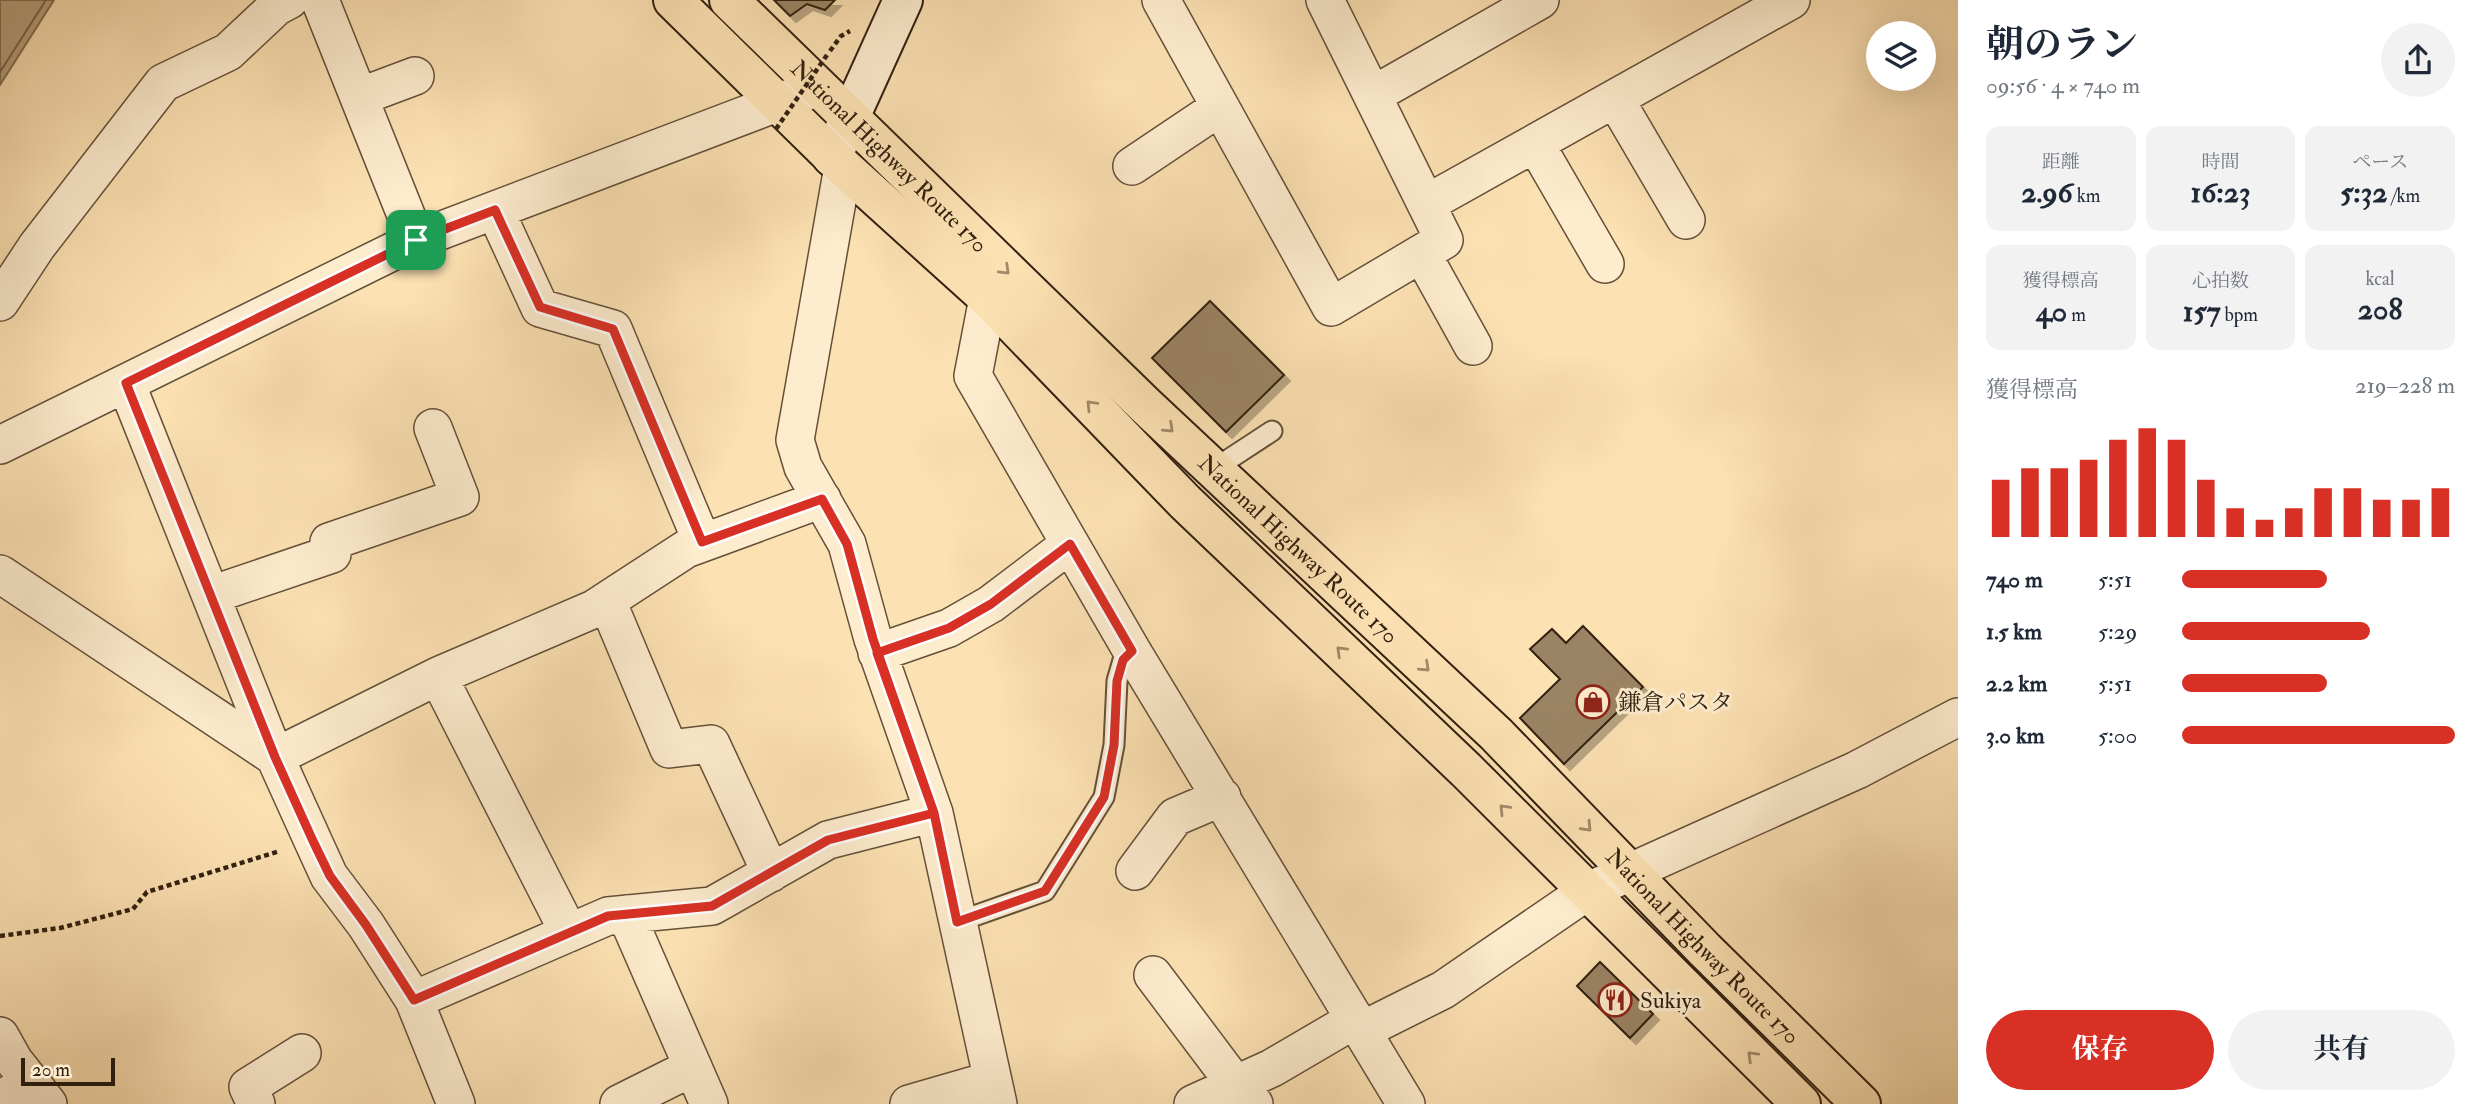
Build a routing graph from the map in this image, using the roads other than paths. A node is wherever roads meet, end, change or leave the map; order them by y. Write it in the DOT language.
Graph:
graph roads {
  1 [pos="289,0"];
  2 [pos="320,0"];
  3 [pos="673,0"];
  4 [pos="729,0"];
  5 [pos="903,0"];
  6 [pos="1161,0"];
  7 [pos="1325,0"];
  8 [pos="1540,0"];
  9 [pos="1791,0"];
  10 [pos="822,71"];
  11 [pos="415,76"];
  12 [pos="1373,94"];
  13 [pos="359,97"];
  14 [pos="1615,99"];
  15 [pos="1220,107"];
  16 [pos="778,116"];
  17 [pos="848,119"];
  18 [pos="1535,143"];
  19 [pos="837,162"];
  20 [pos="1132,166"];
  21 [pos="1426,204"];
  22 [pos="495,210"];
  23 [pos="1686,220"];
  24 [pos="416,240"];
  25 [pos="1422,254"];
  26 [pos="1605,264"];
  27 [pos="988,298"];
  28 [pos="0,302"];
  29 [pos="1473,346"];
  30 [pos="126,383"];
  31 [pos="433,428"];
  32 [pos="1272,431"];
  33 [pos="4,438"];
  34 [pos="1214,470"];
  35 [pos="822,499"];
  36 [pos="702,542"];
  37 [pos="1070,544"];
  38 [pos="0,574"];
  39 [pos="211,595"];
  40 [pos="607,601"];
  41 [pos="1132,651"];
  42 [pos="877,653"];
  43 [pos="438,676"];
  44 [pos="1958,717"];
  45 [pos="275,757"];
  46 [pos="1222,797"];
  47 [pos="934,813"];
  48 [pos="1135,871"];
  49 [pos="1631,872"];
  50 [pos="771,873"];
  51 [pos="1586,892"];
  52 [pos="626,914"];
  53 [pos="957,922"];
  54 [pos="569,933"];
  55 [pos="1153,975"];
  56 [pos="414,1000"];
  57 [pos="1358,1025"];
  58 [pos="0,1036"];
  59 [pos="302,1053"];
  60 [pos="693,1067"];
  61 [pos="995,1092"];
  62 [pos="1245,1094"];
  63 [pos="26,1095"];
  64 [pos="256,1104"];
  65 [pos="456,1104"];
  66 [pos="619,1104"];
  67 [pos="709,1104"];
  68 [pos="909,1104"];
  69 [pos="1194,1104"];
  70 [pos="1406,1104"];
  71 [pos="1801,1104"];
  72 [pos="1861,1104"];
  1 -- 28 [label="street"];
  2 -- 13 [label="street"];
  3 -- 16 [label="highway, National Highway Route 170"];
  4 -- 10 [label="highway, National Highway Route 170"];
  5 -- 17 [label="street"];
  6 -- 15 [label="street"];
  7 -- 12 [label="street"];
  8 -- 12 [label="street"];
  9 -- 14 [label="street"];
  10 -- 16 [label="street"];
  10 -- 17 [label="highway, National Highway Route 170"];
  11 -- 13 [label="street"];
  12 -- 21 [label="street"];
  13 -- 24 [label="street"];
  14 -- 18 [label="street"];
  14 -- 23 [label="street"];
  15 -- 20 [label="street"];
  15 -- 25 [label="street"];
  16 -- 19 [label="highway, National Highway Route 170"];
  16 -- 22 [label="street"];
  17 -- 19 [label="street"];
  17 -- 34 [label="highway, National Highway Route 170, one-way"];
  18 -- 21 [label="street"];
  18 -- 26 [label="street"];
  19 -- 27 [label="highway, National Highway Route 170"];
  19 -- 35 [label="street"];
  21 -- 25 [label="street"];
  22 -- 24 [label="street"];
  22 -- 36 [label="street"];
  24 -- 30 [label="street"];
  25 -- 29 [label="street"];
  27 -- 37 [label="street"];
  51 -- 27 [label="highway, National Highway Route 170, one-way"];
  30 -- 33 [label="street"];
  30 -- 39 [label="street"];
  31 -- 39 [label="street"];
  32 -- 34 [label="lane"];
  34 -- 49 [label="highway, National Highway Route 170, one-way"];
  35 -- 36 [label="street"];
  35 -- 42 [label="street"];
  36 -- 40 [label="street"];
  37 -- 41 [label="street"];
  37 -- 42 [label="street"];
  38 -- 45 [label="street"];
  39 -- 45 [label="street"];
  40 -- 43 [label="street"];
  40 -- 50 [label="street"];
  41 -- 46 [label="street"];
  41 -- 53 [label="lane"];
  42 -- 47 [label="street"];
  43 -- 45 [label="street"];
  43 -- 54 [label="street"];
  44 -- 49 [label="street"];
  45 -- 56 [label="street"];
  46 -- 48 [label="street"];
  46 -- 57 [label="street"];
  47 -- 50 [label="street"];
  47 -- 53 [label="street"];
  49 -- 51 [label="street"];
  49 -- 72 [label="highway, National Highway Route 170"];
  50 -- 52 [label="street"];
  51 -- 57 [label="street"];
  71 -- 51 [label="highway, National Highway Route 170, one-way"];
  52 -- 54 [label="street"];
  52 -- 60 [label="street"];
  53 -- 61 [label="street"];
  54 -- 56 [label="street"];
  55 -- 62 [label="street"];
  56 -- 65 [label="street"];
  57 -- 62 [label="street"];
  57 -- 70 [label="street"];
  58 -- 63 [label="street"];
  59 -- 64 [label="street"];
  60 -- 66 [label="street"];
  60 -- 67 [label="street"];
  61 -- 68 [label="street"];
  62 -- 69 [label="street"];
}
